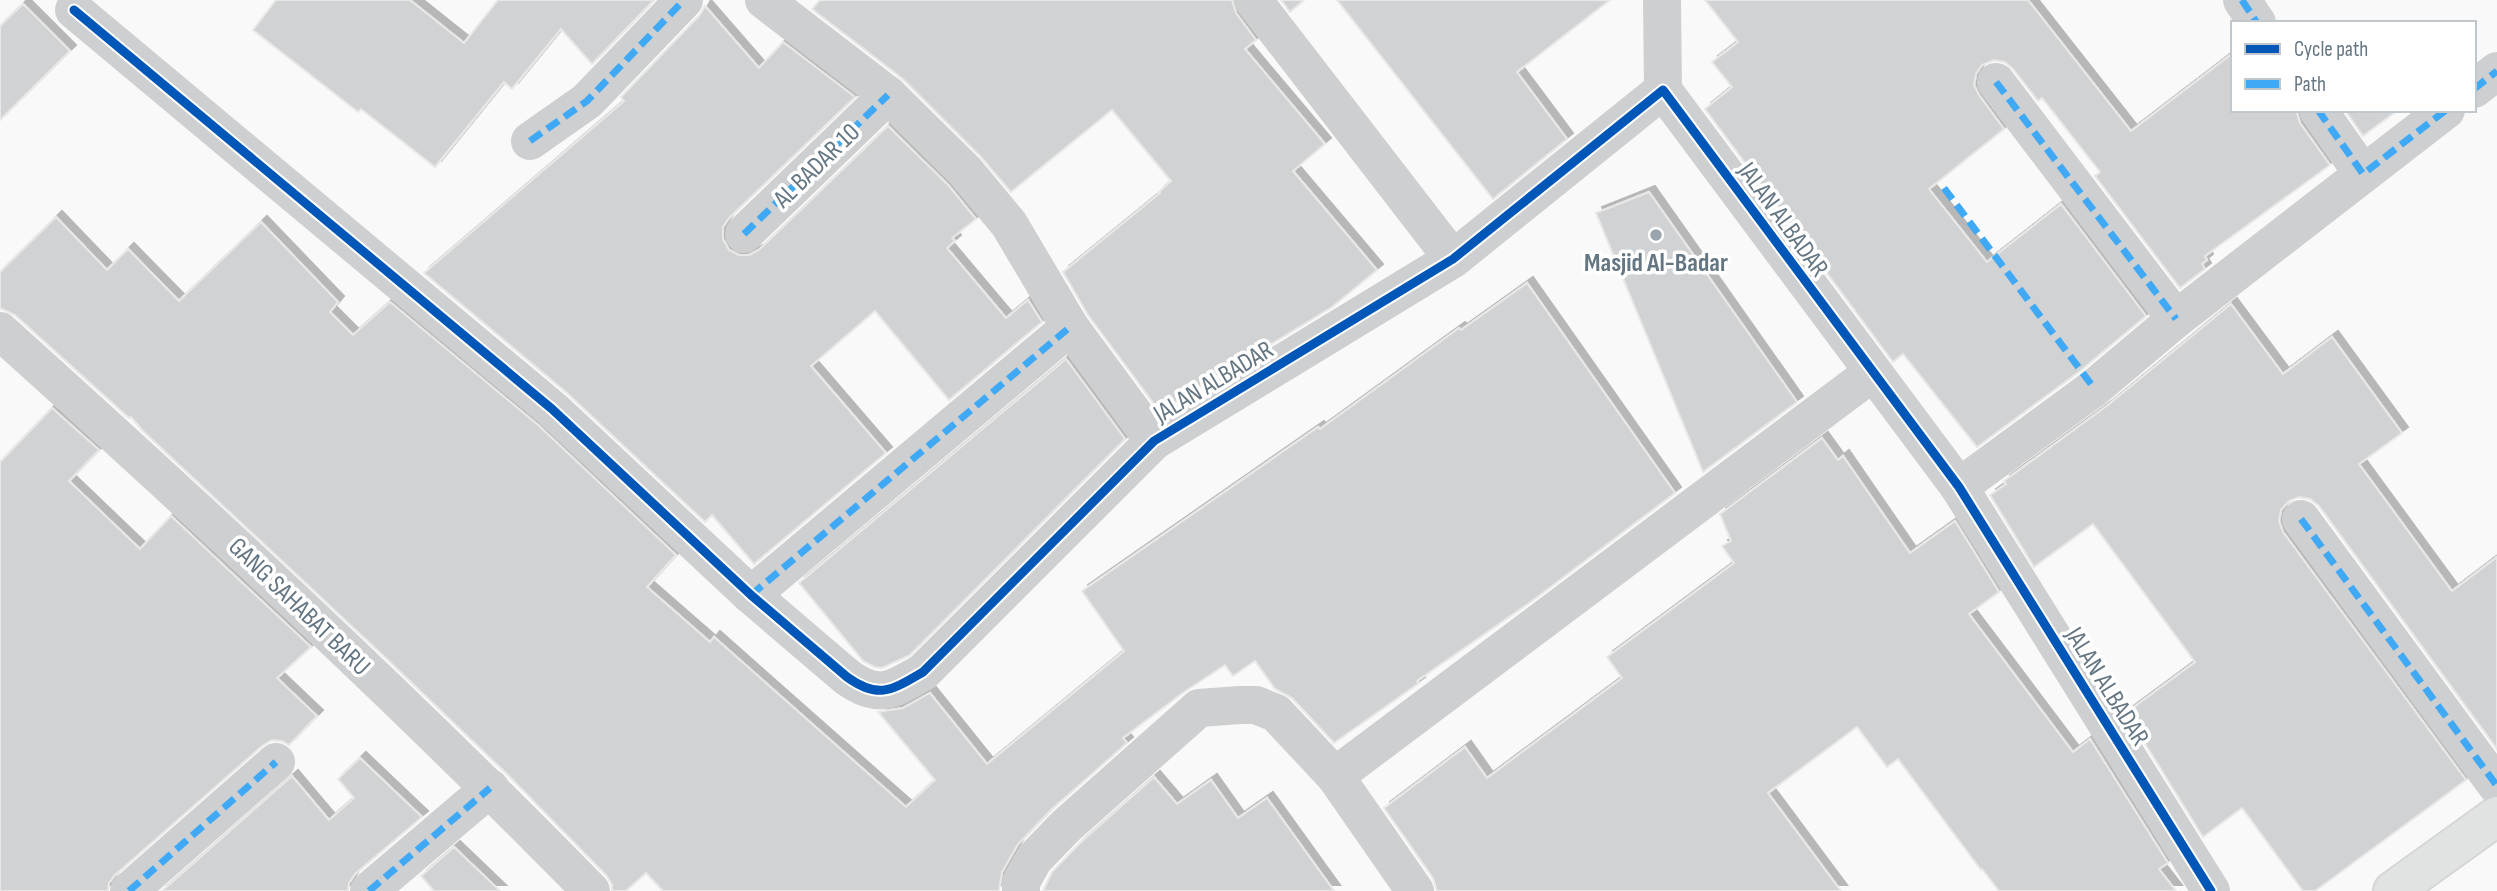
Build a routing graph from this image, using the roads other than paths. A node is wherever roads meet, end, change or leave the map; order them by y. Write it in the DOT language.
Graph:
graph roads {
  1 [pos="684,0"];
  2 [pos="764,0"];
  3 [pos="1253,0"];
  4 [pos="1662,0"];
  5 [pos="2242,0"];
  6 [pos="74,10"];
  7 [pos="2257,21"];
  8 [pos="2497,71"];
  9 [pos="1996,82"];
  10 [pos="2476,87"];
  11 [pos="1663,90"];
  12 [pos="888,95"];
  13 [pos="2319,112"];
  14 [pos="2443,112"];
  15 [pos="530,141"];
  16 [pos="2363,174"];
  17 [pos="744,234"];
  18 [pos="1453,259"];
  19 [pos="2176,319"];
  20 [pos="1070,327"];
  21 [pos="0,331"];
  22 [pos="1872,373"];
  23 [pos="1153,441"];
  24 [pos="1959,488"];
  25 [pos="2301,519"];
  26 [pos="751,595"];
  27 [pos="276,762"];
  28 [pos="1335,776"];
  29 [pos="2497,786"];
  30 [pos="490,788"];
  31 [pos="2497,816"];
  32 [pos="130,891"];
  33 [pos="369,891"];
  34 [pos="592,891"];
  35 [pos="1021,891"];
  36 [pos="1415,891"];
  37 [pos="2211,891"];
  38 [pos="2393,891"];
  1 -- 15 [label="street"];
  2 -- 12 [label="street, JALAN ALBADAR"];
  3 -- 18 [label="street"];
  4 -- 11 [label="street"];
  5 -- 7 [label="street"];
  6 -- 26 [label="street"];
  8 -- 10 [label="street"];
  9 -- 19 [label="street"];
  11 -- 18 [label="street, JALAN ALBADAR"];
  11 -- 22 [label="street, JALAN ALBADAR"];
  12 -- 17 [label="street, AL BADAR 10"];
  12 -- 20 [label="street, JALAN ALBADAR"];
  13 -- 16 [label="street"];
  14 -- 16 [label="street"];
  16 -- 19 [label="street"];
  18 -- 23 [label="street, JALAN ALBADAR"];
  19 -- 24 [label="street"];
  20 -- 23 [label="street, JALAN ALBADAR"];
  20 -- 26 [label="street"];
  21 -- 30 [label="street, GANG SAHABAT BARU"];
  22 -- 24 [label="street, JALAN ALBADAR"];
  22 -- 28 [label="street"];
  23 -- 26 [label="street"];
  24 -- 37 [label="street, JALAN ALBADAR"];
  25 -- 29 [label="street"];
  27 -- 32 [label="street"];
  28 -- 35 [label="street"];
  28 -- 36 [label="street"];
  30 -- 33 [label="street"];
  30 -- 34 [label="street, GANG SAHABAT BARU"];
  31 -- 38 [label="main road"];
}
